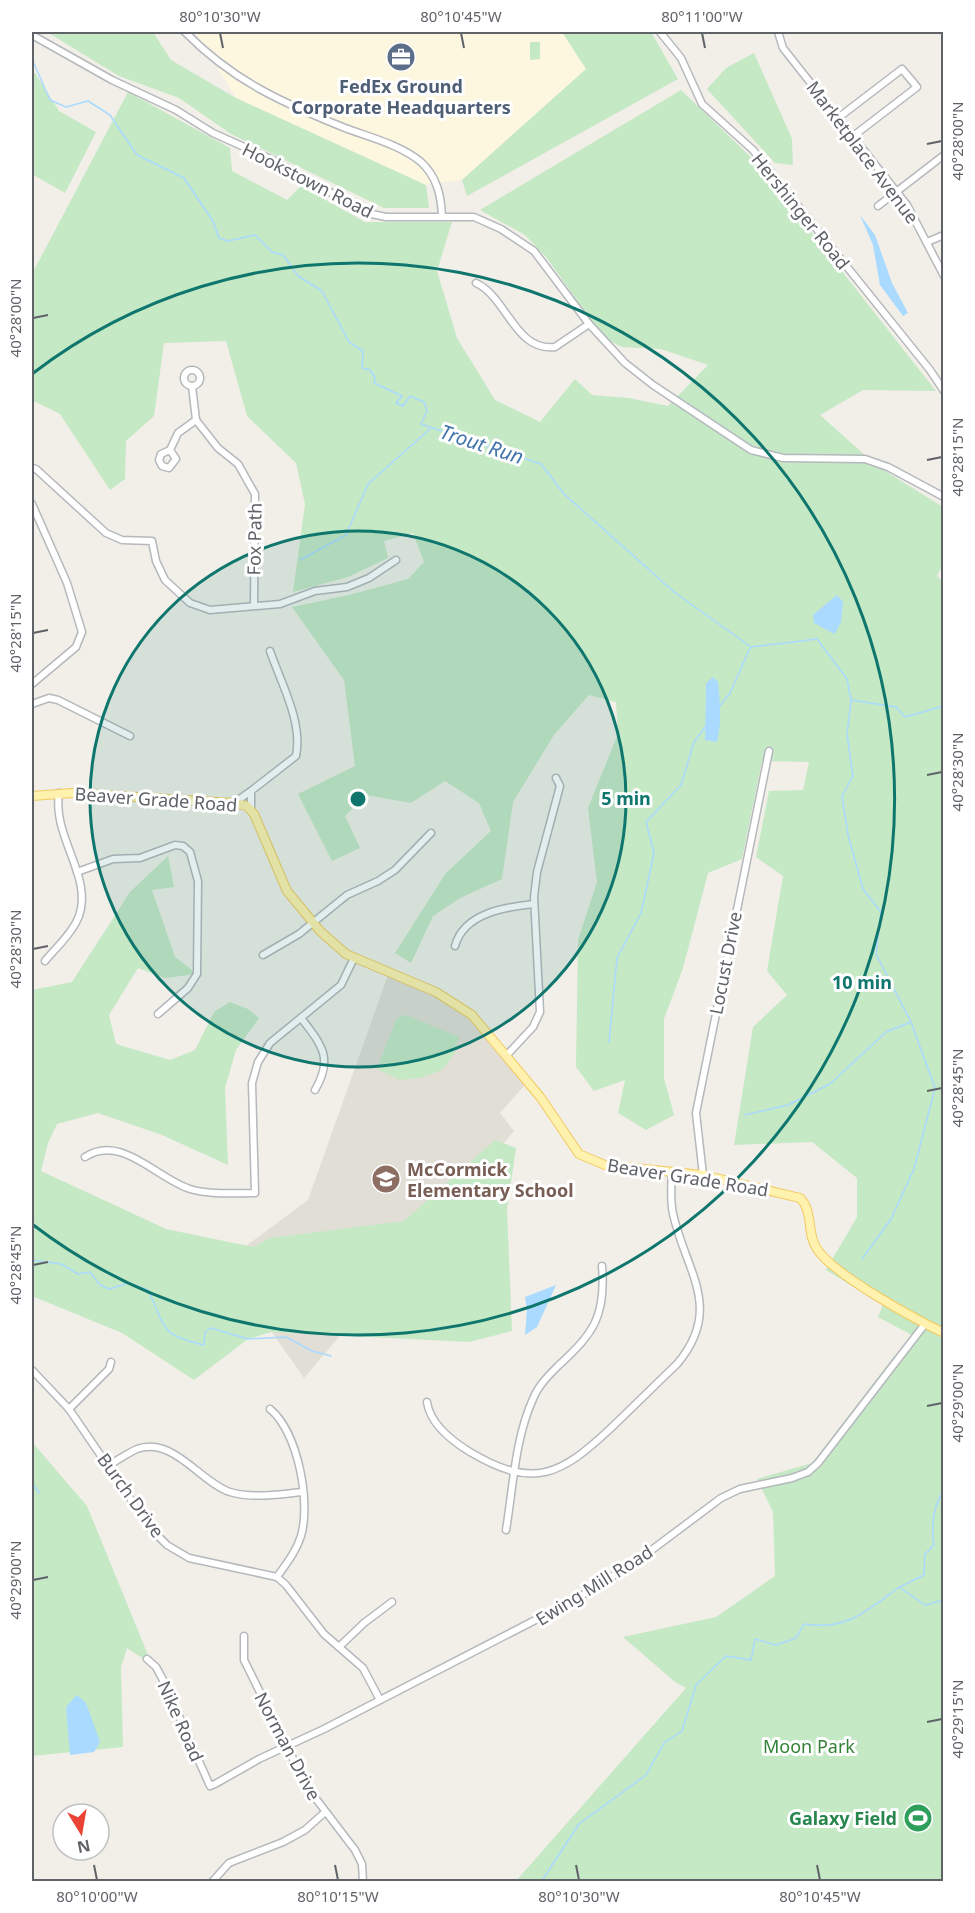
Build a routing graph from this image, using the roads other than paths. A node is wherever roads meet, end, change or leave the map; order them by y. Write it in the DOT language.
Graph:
graph roads {
  1 [pos="185,32"];
  2 [pos="660,32"];
  3 [pos="778,32"];
  4 [pos="32,35"];
  5 [pos="838,118"];
  6 [pos="852,136"];
  7 [pos="944,155"];
  8 [pos="896,193"];
  9 [pos="879,206"];
  10 [pos="442,216"];
  11 [pos="944,235"];
  12 [pos="927,242"];
  13 [pos="944,276"];
  14 [pos="476,283"];
  15 [pos="589,324"];
  16 [pos="192,386"];
  17 [pos="944,391"];
  18 [pos="196,420"];
  19 [pos="170,450"];
  20 [pos="32,468"];
  21 [pos="944,497"];
  22 [pos="32,504"];
  23 [pos="396,560"];
  24 [pos="254,605"];
  25 [pos="270,651"];
  26 [pos="32,684"];
  27 [pos="32,704"];
  28 [pos="130,736"];
  29 [pos="769,751"];
  30 [pos="556,778"];
  31 [pos="250,791"];
  32 [pos="59,793"];
  33 [pos="32,796"];
  34 [pos="234,803"];
  35 [pos="251,809"];
  36 [pos="431,833"];
  37 [pos="77,872"];
  38 [pos="534,904"];
  39 [pos="313,923"];
  40 [pos="455,946"];
  41 [pos="263,956"];
  42 [pos="354,958"];
  43 [pos="45,961"];
  44 [pos="158,1014"];
  45 [pos="301,1018"];
  46 [pos="506,1056"];
  47 [pos="315,1090"];
  48 [pos="85,1157"];
  49 [pos="672,1172"];
  50 [pos="703,1175"];
  51 [pos="602,1266"];
  52 [pos="925,1324"];
  53 [pos="944,1333"];
  54 [pos="111,1362"];
  55 [pos="32,1370"];
  56 [pos="427,1402"];
  57 [pos="69,1409"];
  58 [pos="270,1409"];
  59 [pos="109,1465"];
  60 [pos="516,1472"];
  61 [pos="303,1492"];
  62 [pos="506,1530"];
  63 [pos="277,1577"];
  64 [pos="392,1602"];
  65 [pos="244,1636"];
  66 [pos="339,1647"];
  67 [pos="147,1659"];
  68 [pos="380,1700"];
  69 [pos="286,1746"];
  70 [pos="210,1786"];
  71 [pos="324,1813"];
  72 [pos="212,1881"];
  73 [pos="363,1881"];
  1 -- 10 [label="street"];
  2 -- 17 [label="street, Hershinger Road"];
  3 -- 5 [label="street, Marketplace Avenue"];
  4 -- 10 [label="street, Hookstown Road"];
  5 -- 6 [label="street, Marketplace Avenue"];
  5 -- 6 [label="street"];
  6 -- 8 [label="street, Marketplace Avenue"];
  7 -- 8 [label="street"];
  8 -- 9 [label="street"];
  8 -- 12 [label="street, Marketplace Avenue"];
  10 -- 15 [label="street, Hookstown Road"];
  11 -- 12 [label="street"];
  12 -- 13 [label="street, Marketplace Avenue"];
  14 -- 15 [label="street"];
  15 -- 21 [label="street, Hookstown Road"];
  16 -- 18 [label="street"];
  18 -- 19 [label="street"];
  18 -- 24 [label="street, Fox Path"];
  20 -- 24 [label="street"];
  22 -- 26 [label="street"];
  23 -- 24 [label="street"];
  25 -- 31 [label="street"];
  27 -- 28 [label="street"];
  29 -- 50 [label="street, Locust Drive"];
  30 -- 38 [label="street"];
  31 -- 34 [label="street"];
  31 -- 35 [label="street"];
  32 -- 33 [label="main road, Beaver Grade Road"];
  32 -- 34 [label="main road, Beaver Grade Road"];
  32 -- 37 [label="street"];
  34 -- 35 [label="main road, Beaver Grade Road"];
  35 -- 39 [label="main road, Beaver Grade Road"];
  36 -- 39 [label="street"];
  37 -- 43 [label="street"];
  37 -- 44 [label="street"];
  38 -- 40 [label="street"];
  38 -- 46 [label="street"];
  39 -- 41 [label="street"];
  39 -- 42 [label="main road, Beaver Grade Road"];
  42 -- 45 [label="street"];
  42 -- 46 [label="main road, Beaver Grade Road"];
  45 -- 47 [label="street"];
  45 -- 48 [label="street"];
  46 -- 49 [label="main road, Beaver Grade Road"];
  49 -- 50 [label="main road, Beaver Grade Road"];
  49 -- 60 [label="street"];
  50 -- 52 [label="main road, Beaver Grade Road"];
  51 -- 60 [label="street"];
  52 -- 53 [label="main road, Beaver Grade Road"];
  52 -- 68 [label="street, Ewing Mill Road"];
  54 -- 57 [label="street"];
  55 -- 57 [label="street, Burch Drive"];
  56 -- 60 [label="street"];
  57 -- 59 [label="street, Burch Drive"];
  58 -- 61 [label="street"];
  59 -- 61 [label="street"];
  59 -- 63 [label="street, Burch Drive"];
  60 -- 62 [label="street"];
  61 -- 63 [label="street"];
  63 -- 66 [label="street"];
  64 -- 66 [label="street"];
  65 -- 69 [label="street, Norman Drive"];
  66 -- 68 [label="street"];
  67 -- 70 [label="street, Nike Road"];
  68 -- 69 [label="street, Ewing Mill Road"];
  69 -- 70 [label="street, Ewing Mill Road"];
  69 -- 71 [label="street, Norman Drive"];
  71 -- 72 [label="street"];
  71 -- 73 [label="street, Norman Drive"];
}
